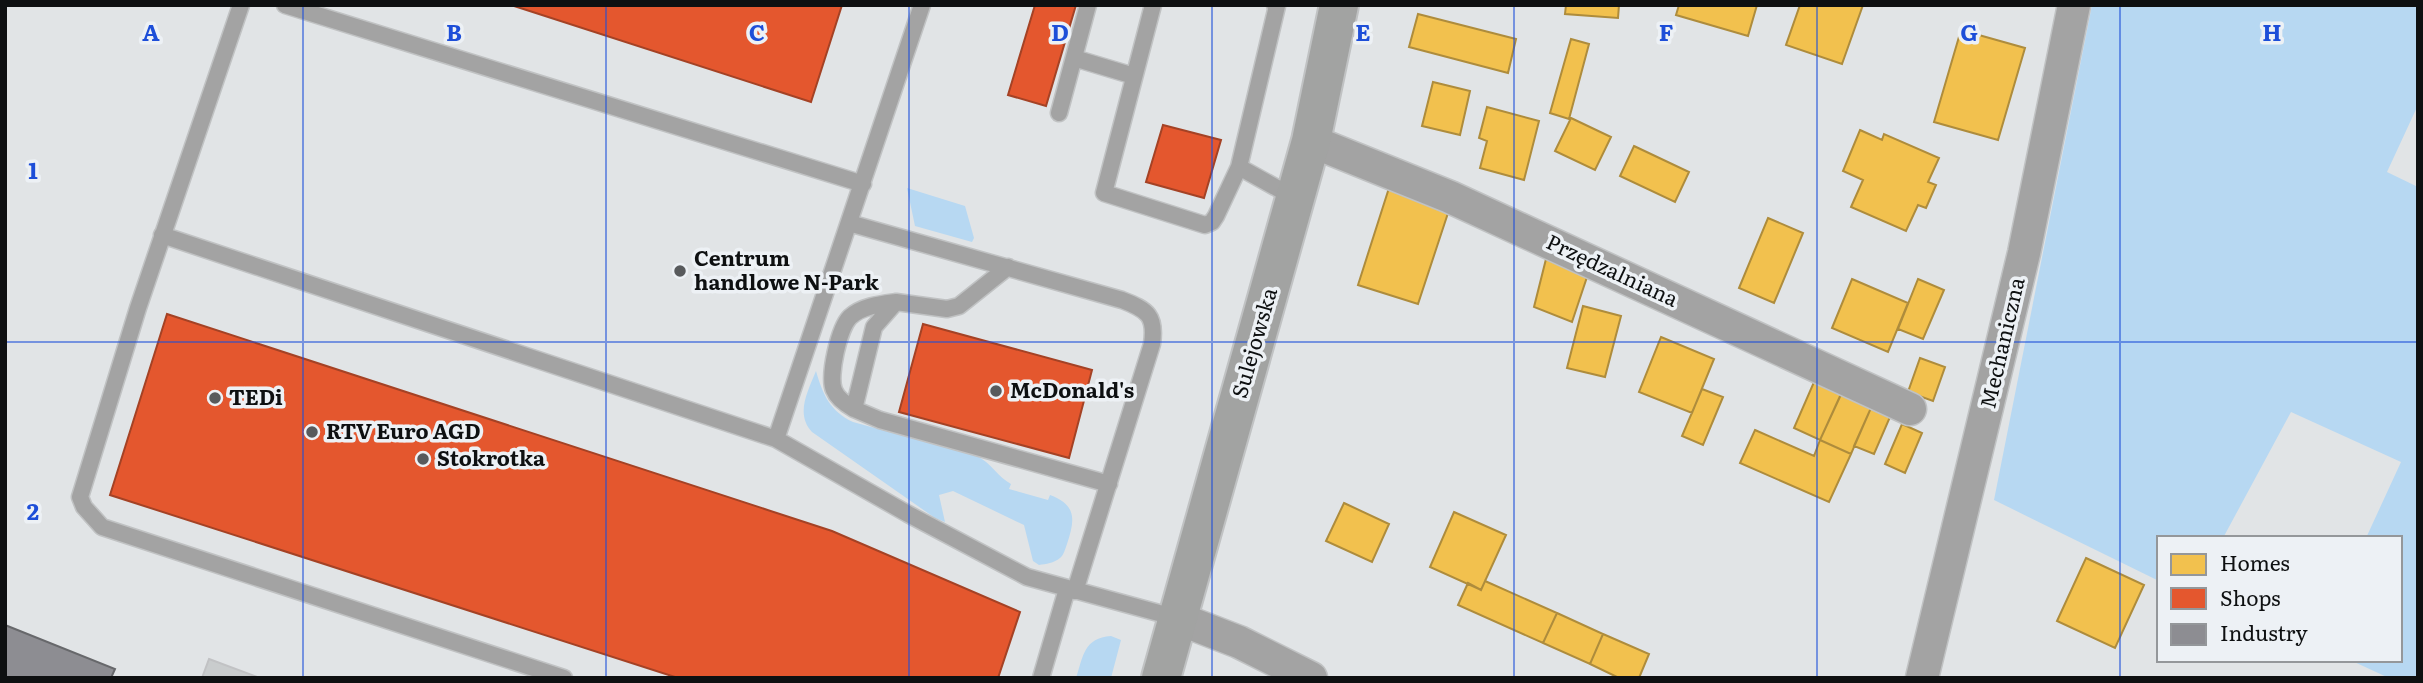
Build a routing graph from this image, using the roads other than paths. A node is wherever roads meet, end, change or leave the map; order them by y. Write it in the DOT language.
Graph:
graph roads {
  1 [pos="241,5"];
  2 [pos="285,5"];
  3 [pos="922,5"];
  4 [pos="1088,5"];
  5 [pos="1153,5"];
  6 [pos="1275,5"];
  7 [pos="1339,5"];
  8 [pos="2074,5"];
  9 [pos="1074,58"];
  10 [pos="1134,76"];
  11 [pos="1059,113"];
  12 [pos="1311,141"];
  13 [pos="1239,166"];
  14 [pos="863,184"];
  15 [pos="1295,198"];
  16 [pos="849,223"];
  17 [pos="162,235"];
  18 [pos="1008,267"];
  19 [pos="896,302"];
  20 [pos="854,409"];
  21 [pos="1910,409"];
  22 [pos="776,439"];
  23 [pos="1109,484"];
  24 [pos="1071,590"];
  25 [pos="1177,618"];
  26 [pos="564,678"];
  27 [pos="1041,678"];
  28 [pos="1161,678"];
  29 [pos="1311,678"];
  30 [pos="1922,678"];
  1 -- 17 [label="lane"];
  2 -- 14 [label="lane"];
  3 -- 14 [label="lane"];
  4 -- 9 [label="lane"];
  5 -- 10 [label="lane"];
  6 -- 13 [label="lane"];
  7 -- 12 [label="main road, Sulejowska"];
  8 -- 30 [label="street, Mechaniczna"];
  9 -- 10 [label="lane"];
  9 -- 11 [label="lane"];
  10 -- 13 [label="lane"];
  12 -- 15 [label="main road, Sulejowska"];
  12 -- 21 [label="street, Przędzalniana"];
  13 -- 15 [label="lane"];
  14 -- 16 [label="lane"];
  15 -- 25 [label="main road, Sulejowska"];
  16 -- 18 [label="lane"];
  16 -- 22 [label="lane"];
  17 -- 22 [label="lane"];
  17 -- 26 [label="lane"];
  18 -- 19 [label="lane"];
  18 -- 23 [label="lane"];
  19 -- 20 [label="lane"];
  19 -- 20 [label="lane"];
  20 -- 23 [label="lane"];
  22 -- 24 [label="lane"];
  23 -- 24 [label="lane"];
  24 -- 25 [label="lane"];
  24 -- 27 [label="lane"];
  25 -- 28 [label="main road, Sulejowska"];
  25 -- 29 [label="street"];
}
